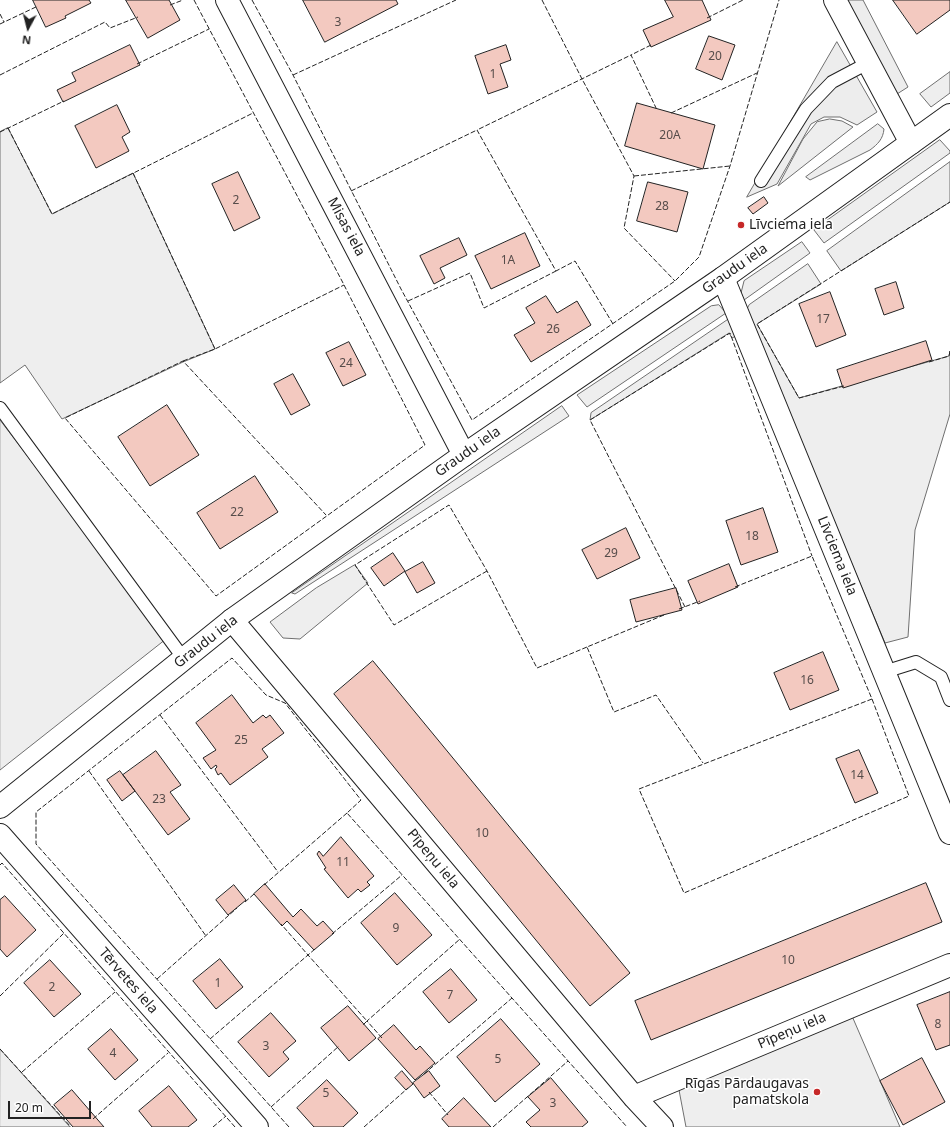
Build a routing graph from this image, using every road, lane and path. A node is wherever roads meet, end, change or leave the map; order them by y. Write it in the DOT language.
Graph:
graph roads {
  1 [pos="227,0"];
  2 [pos="835,0"];
  3 [pos="868,63"];
  4 [pos="950,115"];
  5 [pos="911,143"];
  6 [pos="761,181"];
  7 [pos="723,278"];
  8 [pos="0,408"];
  9 [pos="464,455"];
  10 [pos="232,620"];
  11 [pos="184,659"];
  12 [pos="884,672"];
  13 [pos="950,700"];
  14 [pos="0,807"];
  15 [pos="950,833"];
  16 [pos="0,835"];
  17 [pos="950,965"];
  18 [pos="634,1097"];
  19 [pos="256,1127"];
  20 [pos="662,1127"];
  1 -- 9 [label="street, Misas iela"];
  2 -- 3 [label="street"];
  3 -- 5 [label="street"];
  3 -- 6 [label="lane"];
  4 -- 5 [label="street, Graudu iela"];
  5 -- 7 [label="street, Graudu iela"];
  7 -- 9 [label="street, Graudu iela"];
  7 -- 12 [label="street, Līvciema iela"];
  8 -- 11 [label="lane"];
  9 -- 10 [label="street, Graudu iela"];
  10 -- 11 [label="street, Graudu iela"];
  10 -- 18 [label="street, Pīpeņu iela"];
  11 -- 14 [label="street, Graudu iela"];
  12 -- 13 [label="lane"];
  12 -- 15 [label="street, Līvciema iela"];
  16 -- 19 [label="street, Tērvetes iela"];
  17 -- 18 [label="street, Pīpeņu iela"];
  18 -- 20 [label="street, Pīpeņu iela"];
}
